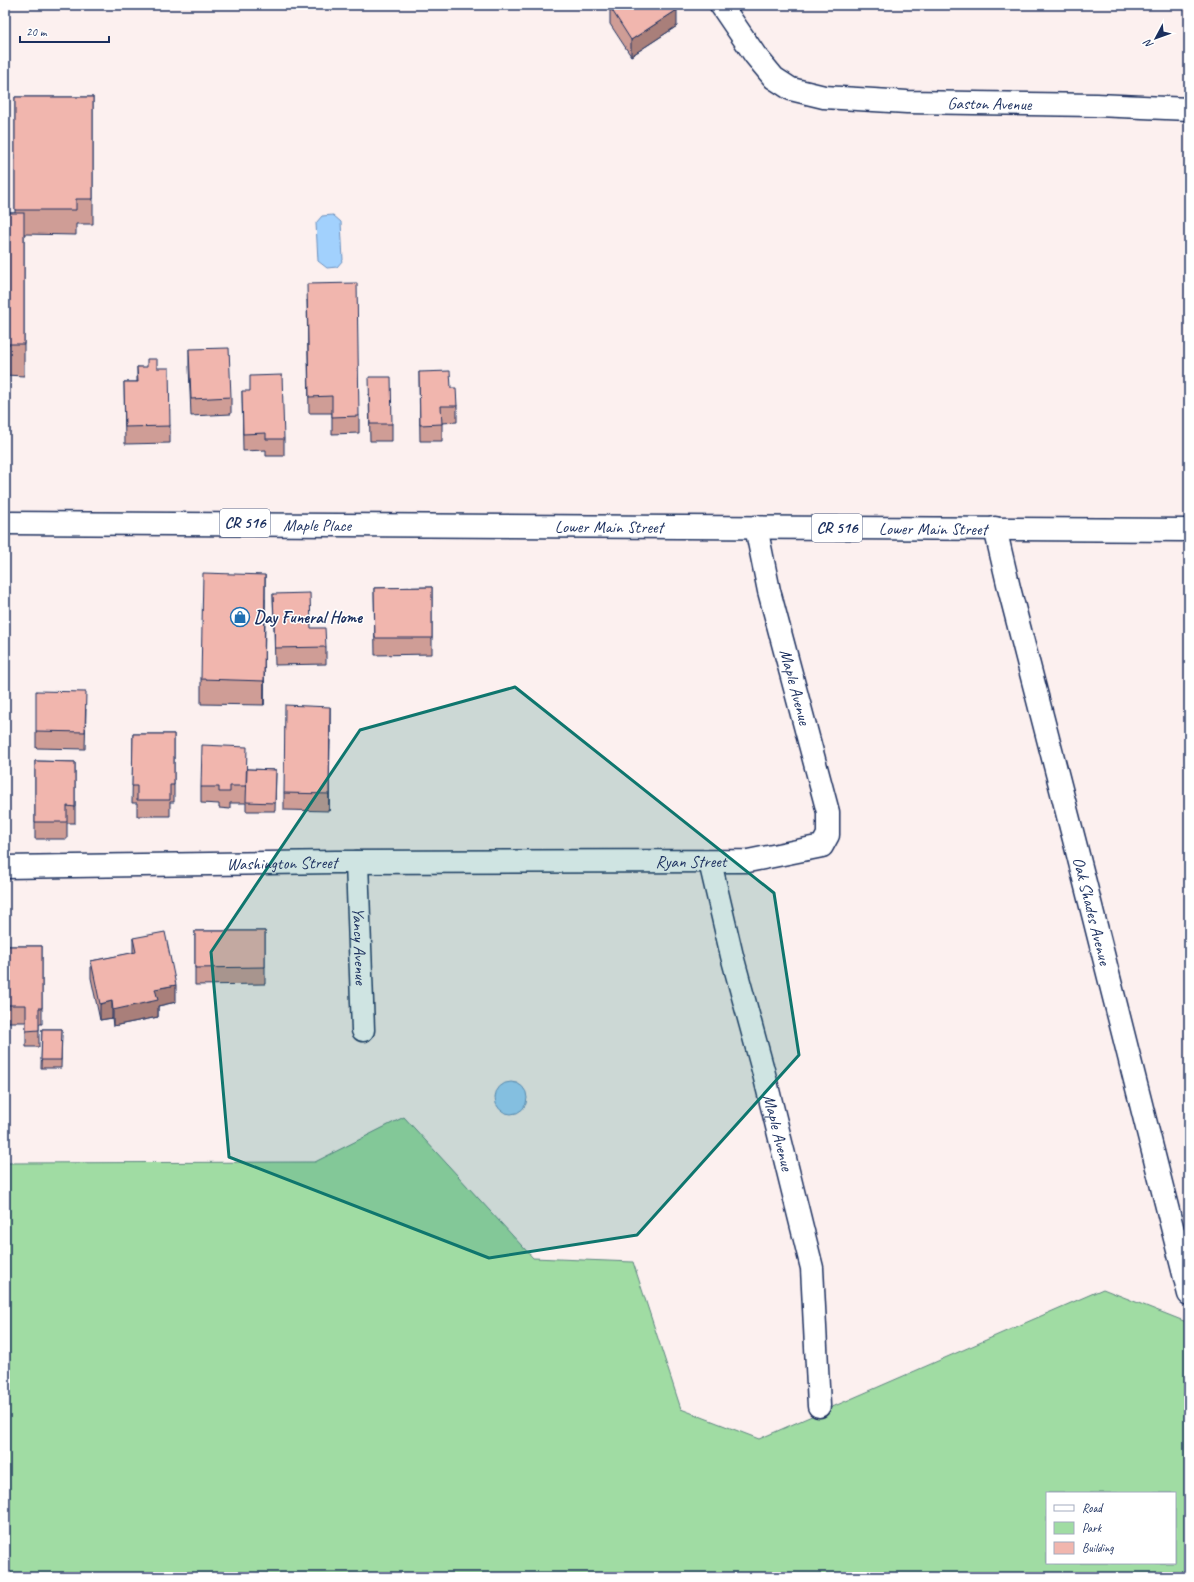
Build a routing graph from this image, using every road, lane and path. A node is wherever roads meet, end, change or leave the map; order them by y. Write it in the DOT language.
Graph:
graph roads {
  1 [pos="721,5"];
  2 [pos="1189,110"];
  3 [pos="5,523"];
  4 [pos="485,525"];
  5 [pos="756,527"];
  6 [pos="995,528"];
  7 [pos="1189,530"];
  8 [pos="822,846"];
  9 [pos="357,862"];
  10 [pos="558,862"];
  11 [pos="710,862"];
  12 [pos="5,867"];
  13 [pos="363,1030"];
  14 [pos="1189,1294"];
  15 [pos="818,1406"];
  1 -- 2 [label="street, Gaston Avenue"];
  3 -- 4 [label="street, Maple Place / CR 516"];
  4 -- 5 [label="street, Lower Main Street / CR 516"];
  5 -- 6 [label="street, Lower Main Street / CR 516"];
  5 -- 8 [label="street, Maple Avenue"];
  6 -- 7 [label="street, Lower Main Street / CR 516"];
  6 -- 14 [label="street, Oak Shades Avenue"];
  8 -- 11 [label="street, Ryan Street"];
  9 -- 10 [label="street, Washington Street"];
  9 -- 12 [label="street, Washington Street"];
  9 -- 13 [label="street, Yancy Avenue"];
  10 -- 11 [label="street, Ryan Street"];
  11 -- 15 [label="street, Maple Avenue"];
}
